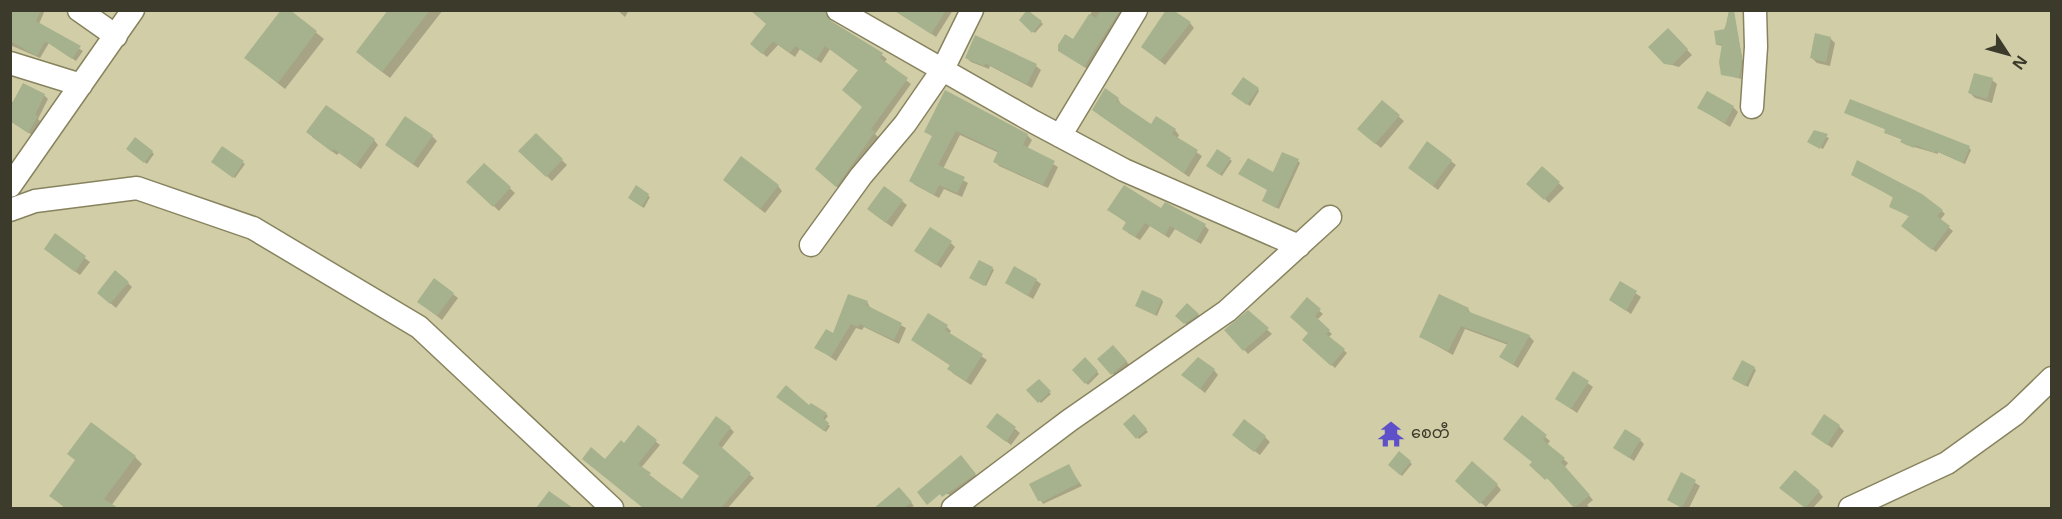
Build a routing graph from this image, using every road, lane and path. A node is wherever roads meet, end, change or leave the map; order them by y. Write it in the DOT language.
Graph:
graph roads {
  1 [pos="79,10"];
  2 [pos="133,10"];
  3 [pos="838,10"];
  4 [pos="972,10"];
  5 [pos="1136,10"];
  6 [pos="1755,10"];
  7 [pos="116,36"];
  8 [pos="10,63"];
  9 [pos="943,69"];
  10 [pos="81,85"];
  11 [pos="1752,107"];
  12 [pos="1060,136"];
  13 [pos="10,186"];
  14 [pos="10,210"];
  15 [pos="1330,217"];
  16 [pos="811,245"];
  17 [pos="1299,246"];
  18 [pos="2052,378"];
  19 [pos="612,508"];
  20 [pos="953,508"];
  21 [pos="1850,508"];
  1 -- 7 [label="street"];
  2 -- 7 [label="street"];
  3 -- 9 [label="street"];
  4 -- 9 [label="street"];
  5 -- 12 [label="street"];
  6 -- 11 [label="street"];
  7 -- 10 [label="street"];
  8 -- 10 [label="street"];
  9 -- 12 [label="street"];
  9 -- 16 [label="street"];
  10 -- 13 [label="street"];
  12 -- 17 [label="street"];
  14 -- 19 [label="street"];
  15 -- 17 [label="street"];
  17 -- 20 [label="street"];
  18 -- 21 [label="street"];
}
